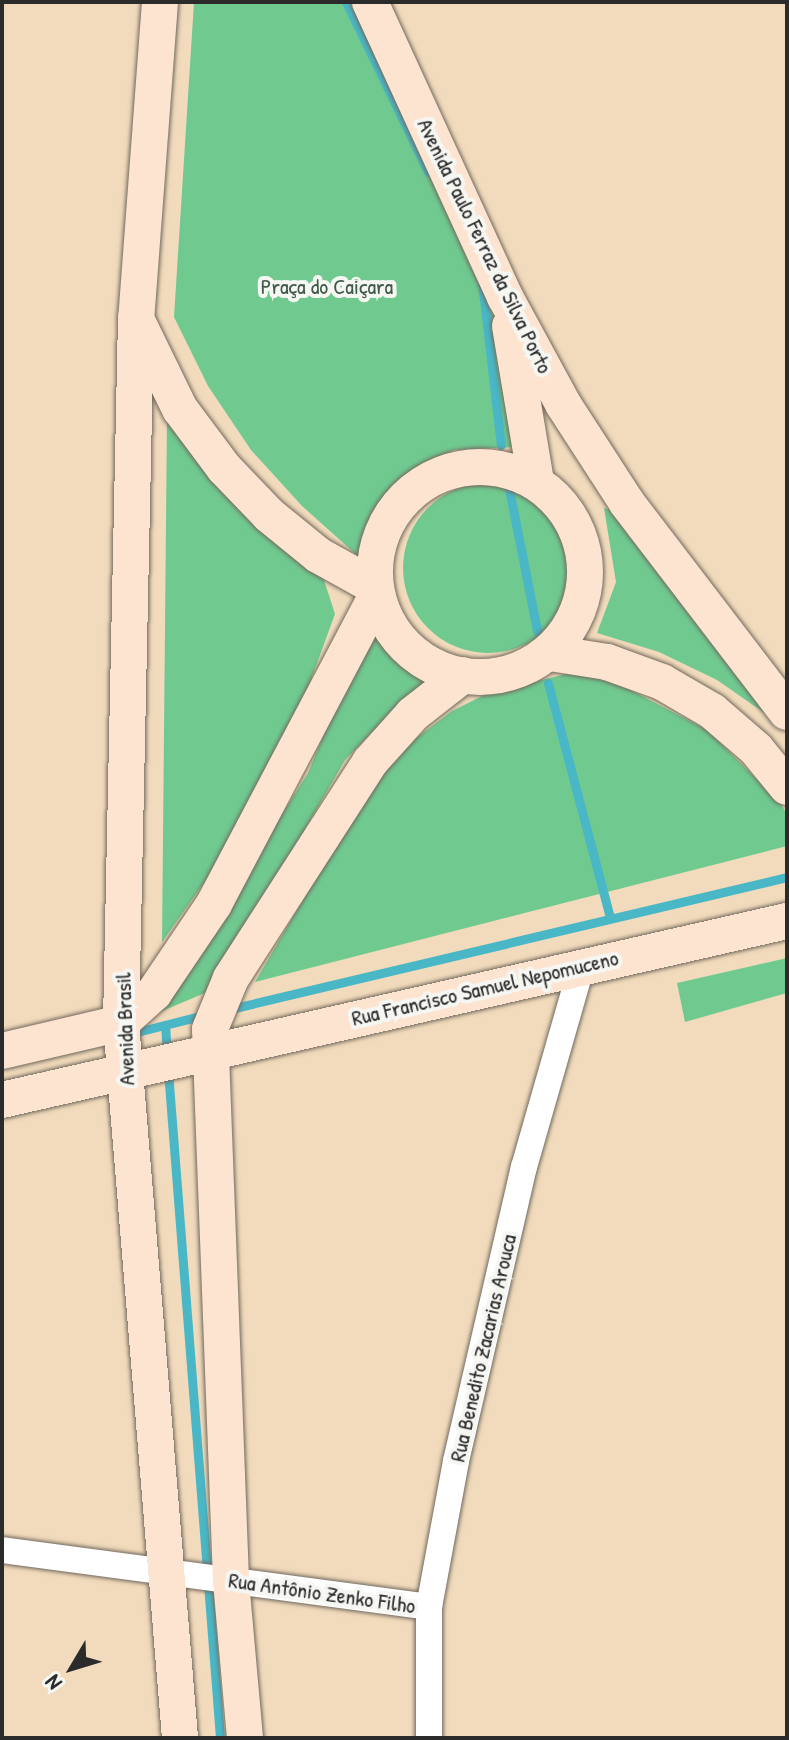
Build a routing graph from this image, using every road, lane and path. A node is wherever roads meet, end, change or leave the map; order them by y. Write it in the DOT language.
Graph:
graph roads {
  1 [pos="160,2"];
  2 [pos="370,2"];
  3 [pos="505,297"];
  4 [pos="136,318"];
  5 [pos="542,486"];
  6 [pos="627,503"];
  7 [pos="375,592"];
  8 [pos="550,653"];
  9 [pos="463,675"];
  10 [pos="787,712"];
  11 [pos="787,787"];
  12 [pos="787,921"];
  13 [pos="582,965"];
  14 [pos="201,1043"];
  15 [pos="127,1049"];
  16 [pos="2,1051"];
  17 [pos="2,1100"];
  18 [pos="2,1550"];
  19 [pos="200,1576"];
  20 [pos="429,1607"];
  21 [pos="180,1738"];
  22 [pos="245,1738"];
  23 [pos="429,1738"];
  1 -- 4 [label="main road"];
  2 -- 3 [label="main road, Avenida Paulo Ferraz da Silva Porto"];
  3 -- 5 [label="main road"];
  3 -- 6 [label="main road, Avenida Paulo Ferraz da Silva Porto"];
  4 -- 7 [label="main road"];
  4 -- 15 [label="main road, Avenida Brasil"];
  5 -- 6 [label="main road"];
  5 -- 7 [label="main road"];
  5 -- 8 [label="main road"];
  6 -- 10 [label="main road, Avenida Paulo Ferraz da Silva Porto"];
  7 -- 9 [label="main road"];
  7 -- 15 [label="main road"];
  8 -- 9 [label="main road"];
  8 -- 11 [label="main road"];
  9 -- 14 [label="main road"];
  12 -- 13 [label="main road, Rua Francisco Samuel Nepomuceno"];
  13 -- 14 [label="main road, Rua Francisco Samuel Nepomuceno"];
  13 -- 20 [label="street, Rua Benedito Zacarias Arouca"];
  14 -- 15 [label="main road, Rua Francisco Samuel Nepomuceno"];
  14 -- 19 [label="main road, Avenida Brasil"];
  15 -- 16 [label="main road"];
  15 -- 17 [label="main road"];
  15 -- 19 [label="main road, Avenida Brasil"];
  18 -- 19 [label="street, Rua Antônio Zenko Filho"];
  19 -- 20 [label="street, Rua Antônio Zenko Filho"];
  19 -- 21 [label="main road, Avenida Brasil"];
  19 -- 22 [label="main road, Avenida Brasil"];
  20 -- 23 [label="street, Rua Benedito Zacarias Arouca"];
}
